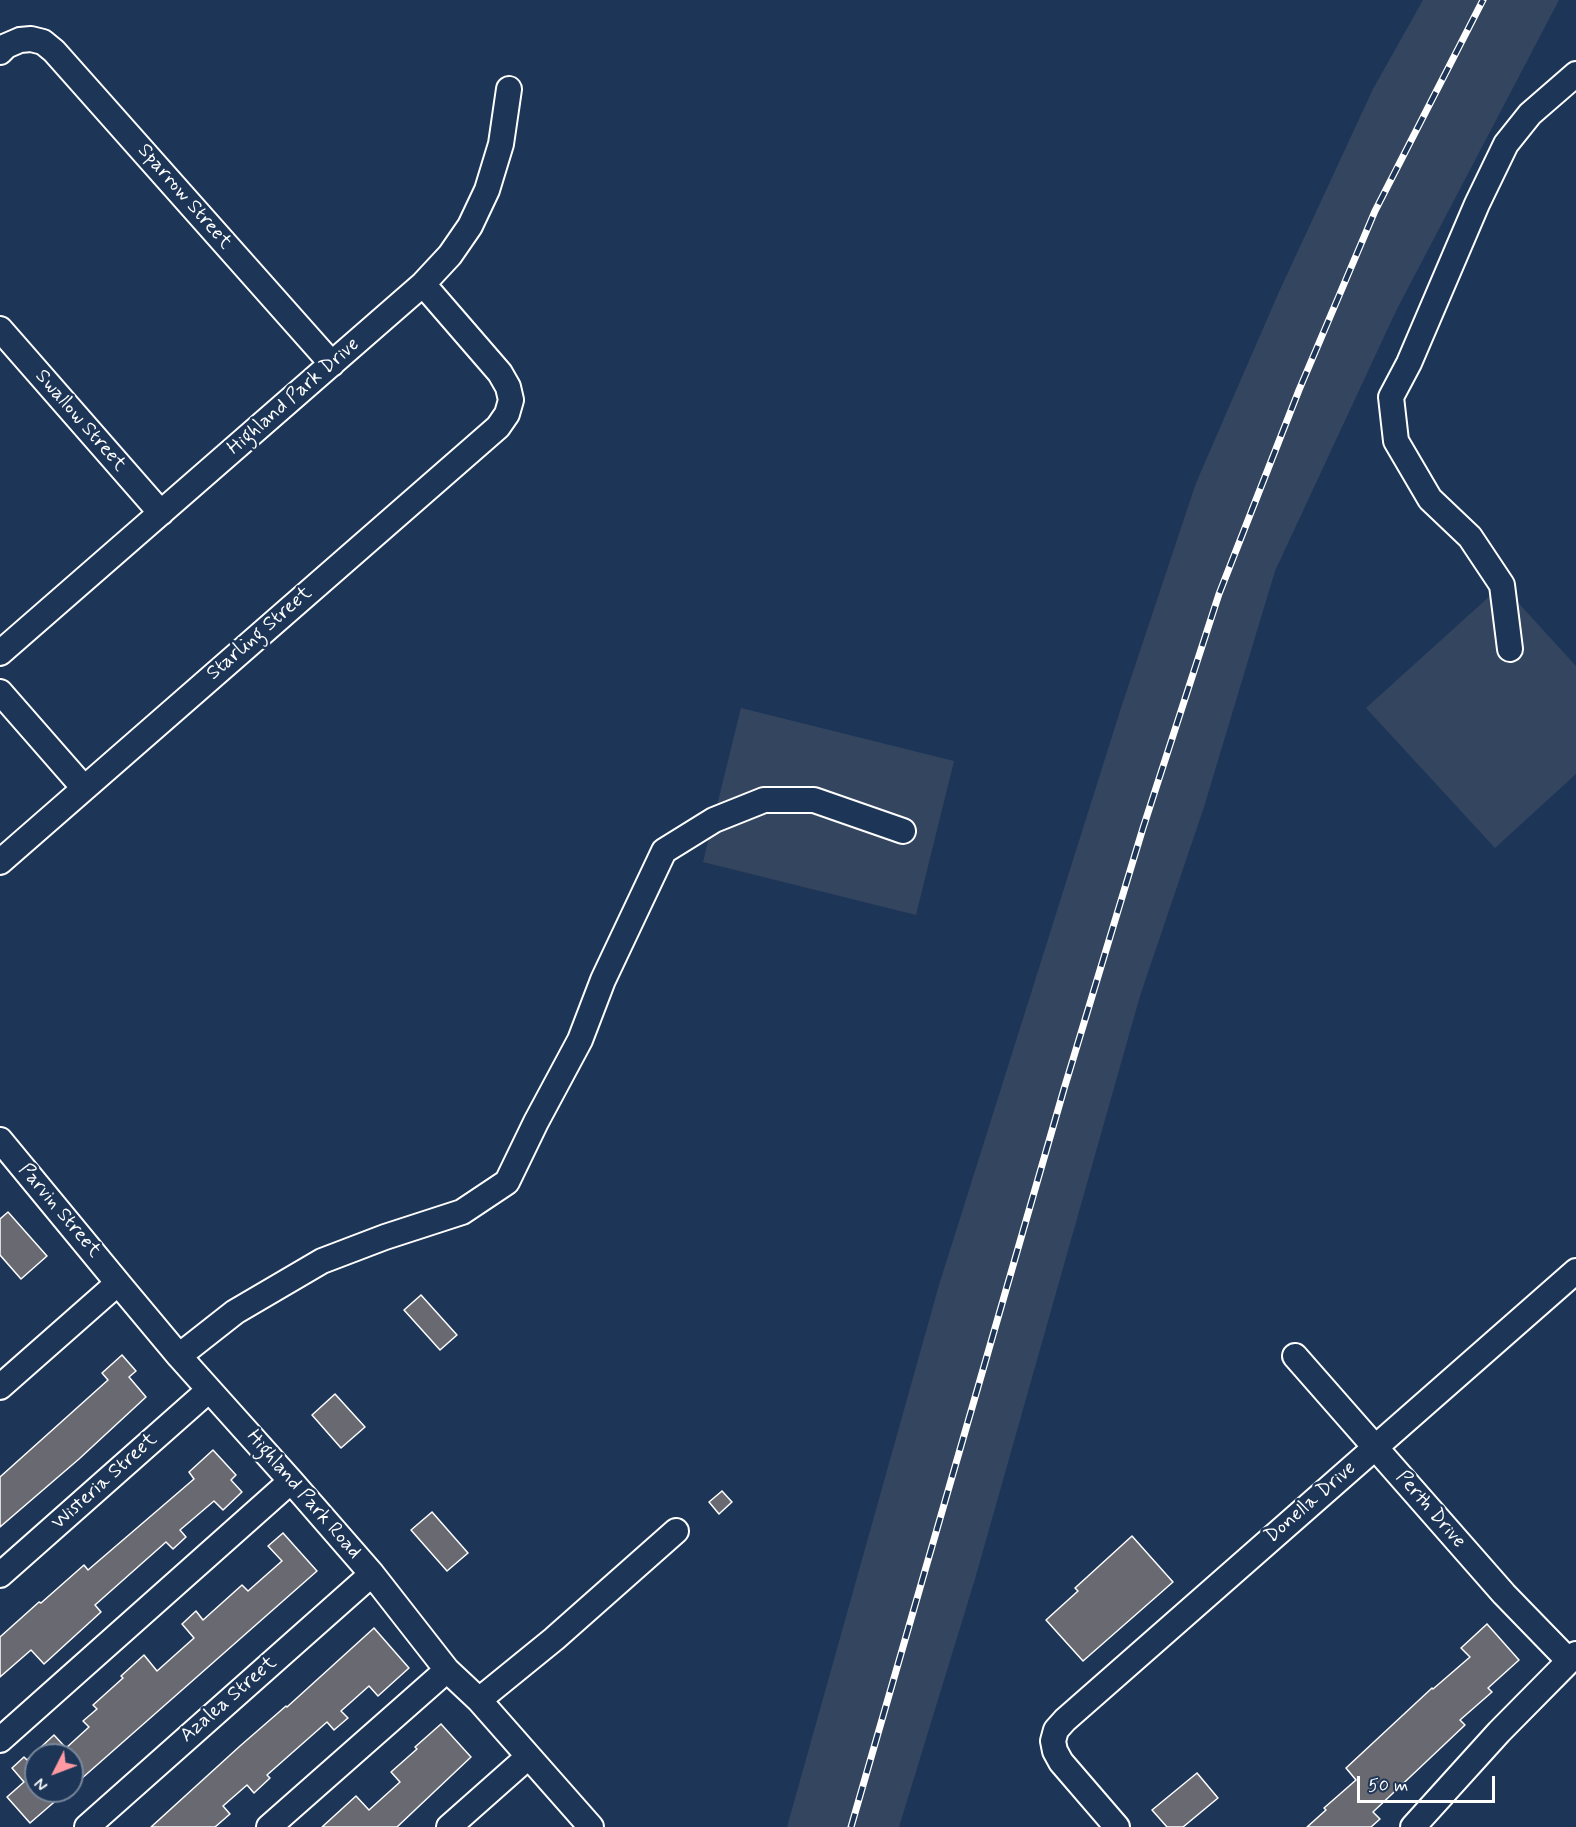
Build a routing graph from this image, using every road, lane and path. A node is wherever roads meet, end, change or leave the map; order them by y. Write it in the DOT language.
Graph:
graph roads {
  1 [pos="0,52"];
  2 [pos="1576,74"];
  3 [pos="510,89"];
  4 [pos="423,284"];
  5 [pos="0,329"];
  6 [pos="332,364"];
  7 [pos="161,513"];
  8 [pos="1510,649"];
  9 [pos="0,653"];
  10 [pos="0,692"];
  11 [pos="84,788"];
  12 [pos="903,831"];
  13 [pos="0,862"];
  14 [pos="5,1155"];
  15 [pos="1576,1271"];
  16 [pos="118,1283"];
  17 [pos="179,1356"];
  18 [pos="1295,1356"];
  19 [pos="0,1388"];
  20 [pos="209,1390"];
  21 [pos="1375,1447"];
  22 [pos="291,1481"];
  23 [pos="676,1531"];
  24 [pos="372,1574"];
  25 [pos="0,1575"];
  26 [pos="1573,1658"];
  27 [pos="447,1670"];
  28 [pos="479,1700"];
  29 [pos="0,1740"];
  30 [pos="528,1757"];
  31 [pos="87,1827"];
  32 [pos="269,1827"];
  33 [pos="449,1827"];
  34 [pos="591,1827"];
  35 [pos="1117,1827"];
  36 [pos="1413,1827"];
  1 -- 6 [label="street, Sparrow Street"];
  2 -- 8 [label="street"];
  3 -- 4 [label="street, Highland Park Drive"];
  4 -- 6 [label="street, Highland Park Drive"];
  4 -- 11 [label="street, Starling Street"];
  5 -- 7 [label="street, Swallow Street"];
  6 -- 7 [label="street, Highland Park Drive"];
  7 -- 9 [label="street, Highland Park Drive"];
  10 -- 11 [label="street"];
  11 -- 13 [label="street, Starling Street"];
  12 -- 17 [label="street"];
  14 -- 16 [label="street, Parvin Street"];
  15 -- 21 [label="street, Donella Drive"];
  16 -- 17 [label="street, Highland Park Road"];
  16 -- 19 [label="street"];
  17 -- 20 [label="street, Highland Park Road"];
  18 -- 21 [label="street, Perth Drive"];
  20 -- 22 [label="street, Highland Park Road"];
  20 -- 25 [label="street, Wisteria Street"];
  21 -- 26 [label="street, Perth Drive"];
  21 -- 35 [label="street, Donella Drive"];
  22 -- 24 [label="street, Highland Park Road"];
  22 -- 29 [label="street"];
  23 -- 28 [label="street"];
  24 -- 27 [label="street, Highland Park Road"];
  24 -- 31 [label="street, Azalea Street"];
  26 -- 36 [label="street"];
  27 -- 28 [label="street, Highland Park Road"];
  27 -- 32 [label="street"];
  28 -- 30 [label="street, Highland Park Road"];
  30 -- 33 [label="street"];
  30 -- 34 [label="street, Highland Park Road"];
}
